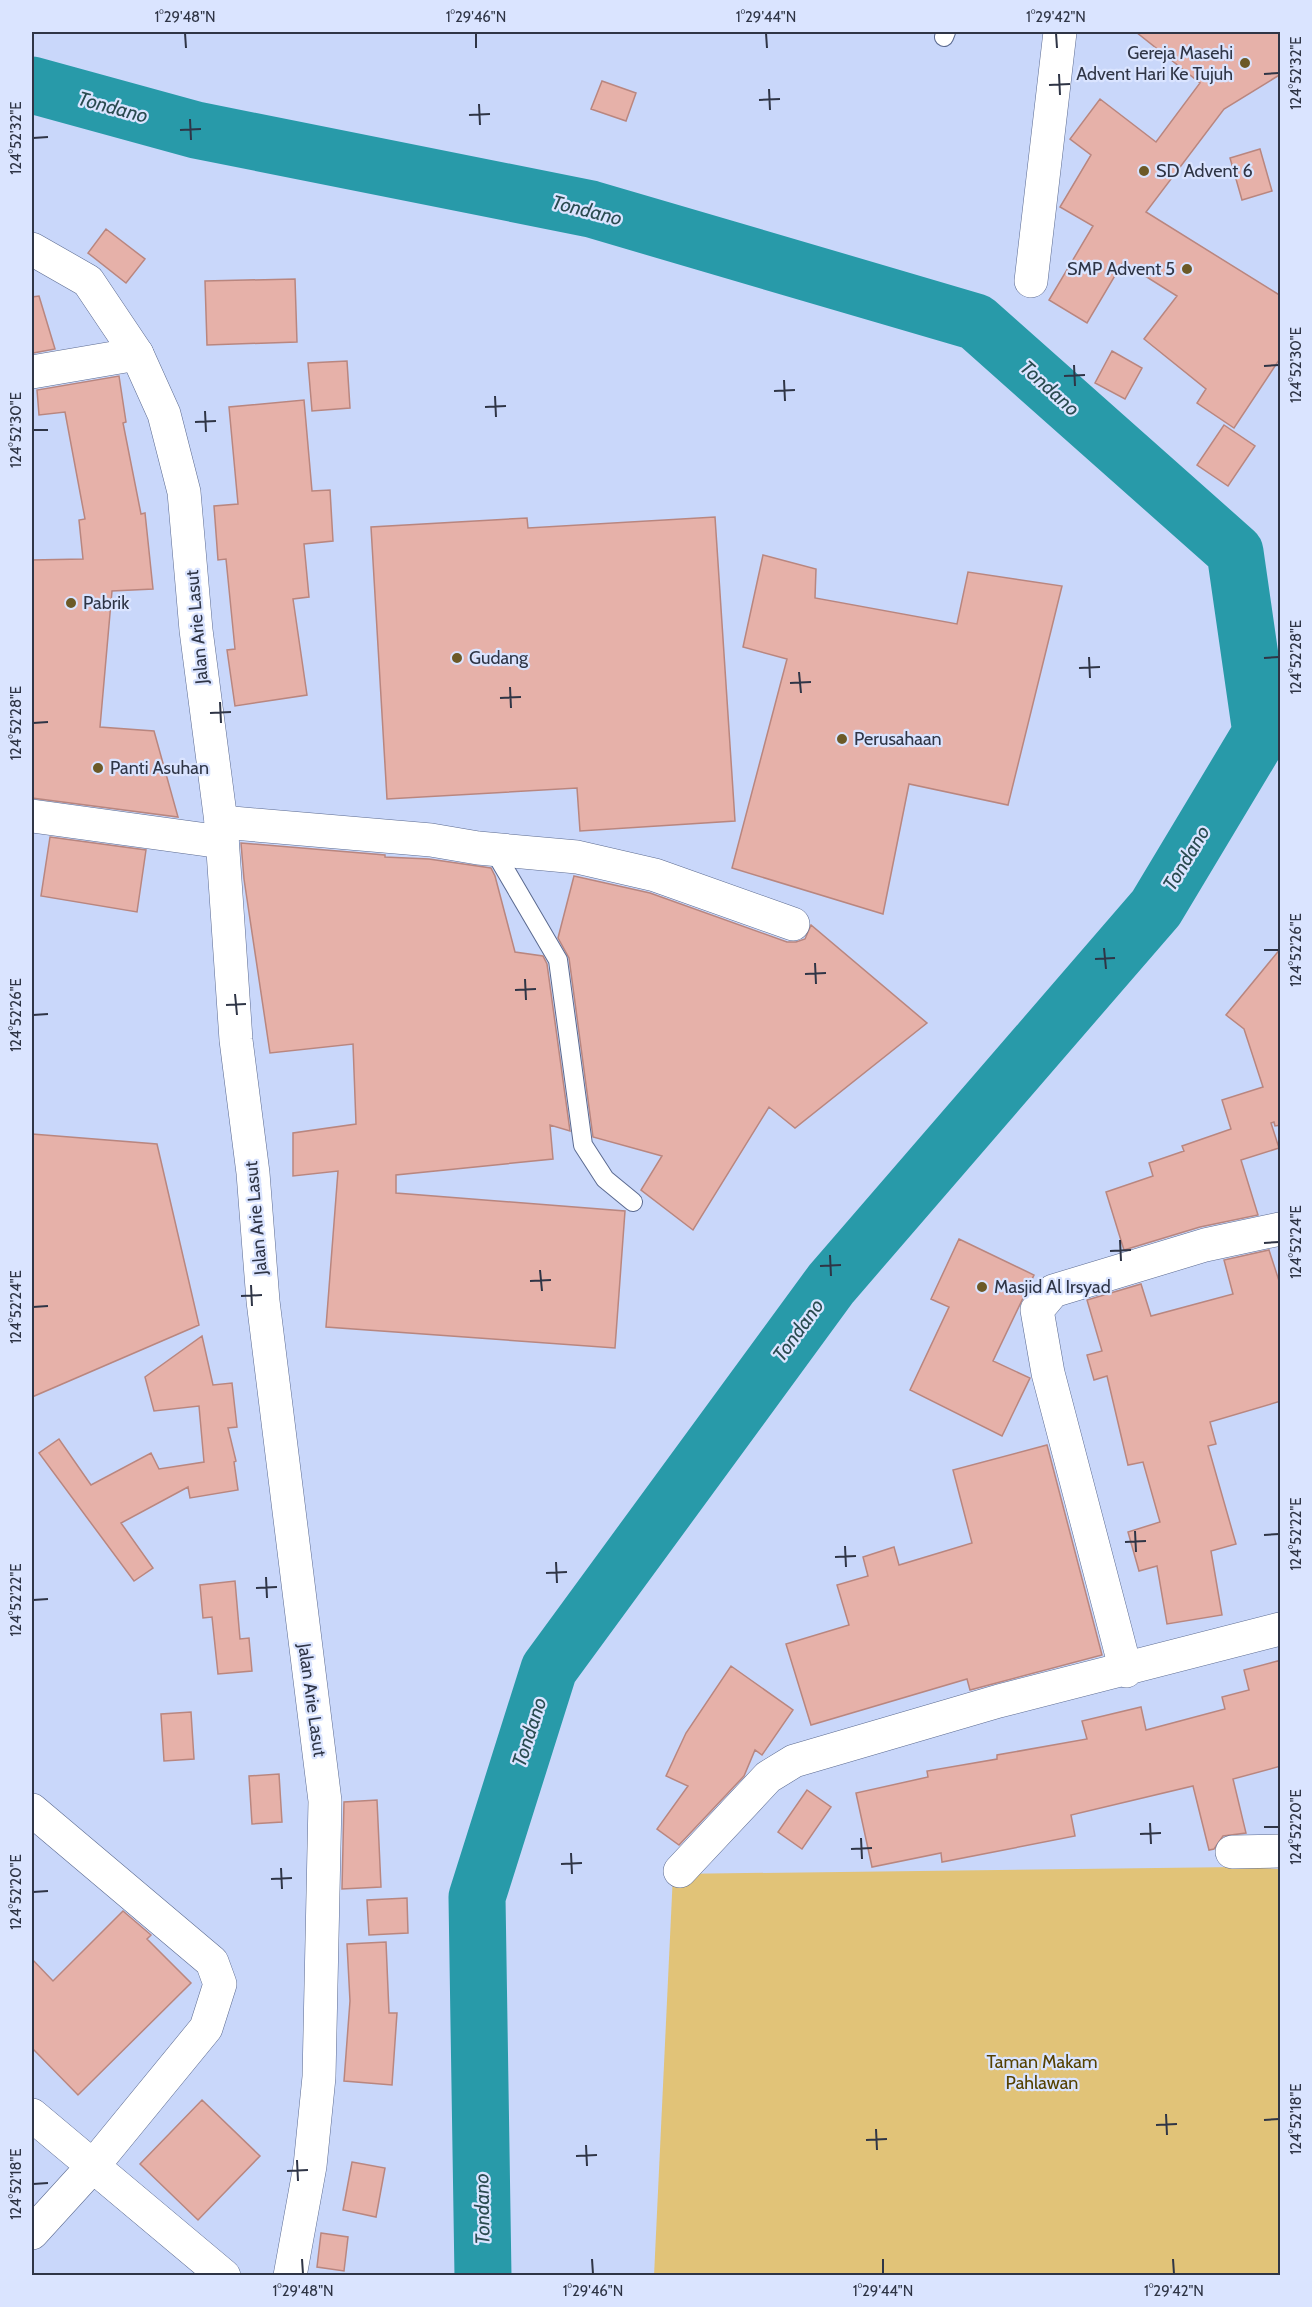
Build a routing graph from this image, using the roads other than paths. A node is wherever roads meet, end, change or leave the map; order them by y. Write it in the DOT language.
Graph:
graph roads {
  1 [pos="1060,32"];
  2 [pos="32,249"];
  3 [pos="1031,281"];
  4 [pos="137,354"];
  5 [pos="32,372"];
  6 [pos="32,816"];
  7 [pos="221,832"];
  8 [pos="493,849"];
  9 [pos="793,924"];
  10 [pos="633,1202"];
  11 [pos="1281,1229"];
  12 [pos="1281,1629"];
  13 [pos="1126,1671"];
  14 [pos="32,1810"];
  15 [pos="1281,1851"];
  16 [pos="1232,1852"];
  17 [pos="680,1871"];
  18 [pos="32,2115"];
  19 [pos="93,2166"];
  20 [pos="32,2233"];
  21 [pos="224,2276"];
  22 [pos="290,2276"];
  1 -- 3 [label="street"];
  2 -- 4 [label="street, Jalan Arie Lasut"];
  4 -- 5 [label="street"];
  4 -- 7 [label="street, Jalan Arie Lasut"];
  6 -- 7 [label="street"];
  7 -- 8 [label="street"];
  7 -- 22 [label="street, Jalan Arie Lasut"];
  8 -- 9 [label="street"];
  8 -- 10 [label="lane"];
  11 -- 13 [label="street"];
  12 -- 13 [label="street"];
  13 -- 17 [label="street"];
  14 -- 19 [label="street"];
  15 -- 16 [label="street"];
  18 -- 19 [label="street"];
  19 -- 20 [label="street"];
  19 -- 21 [label="street"];
}
